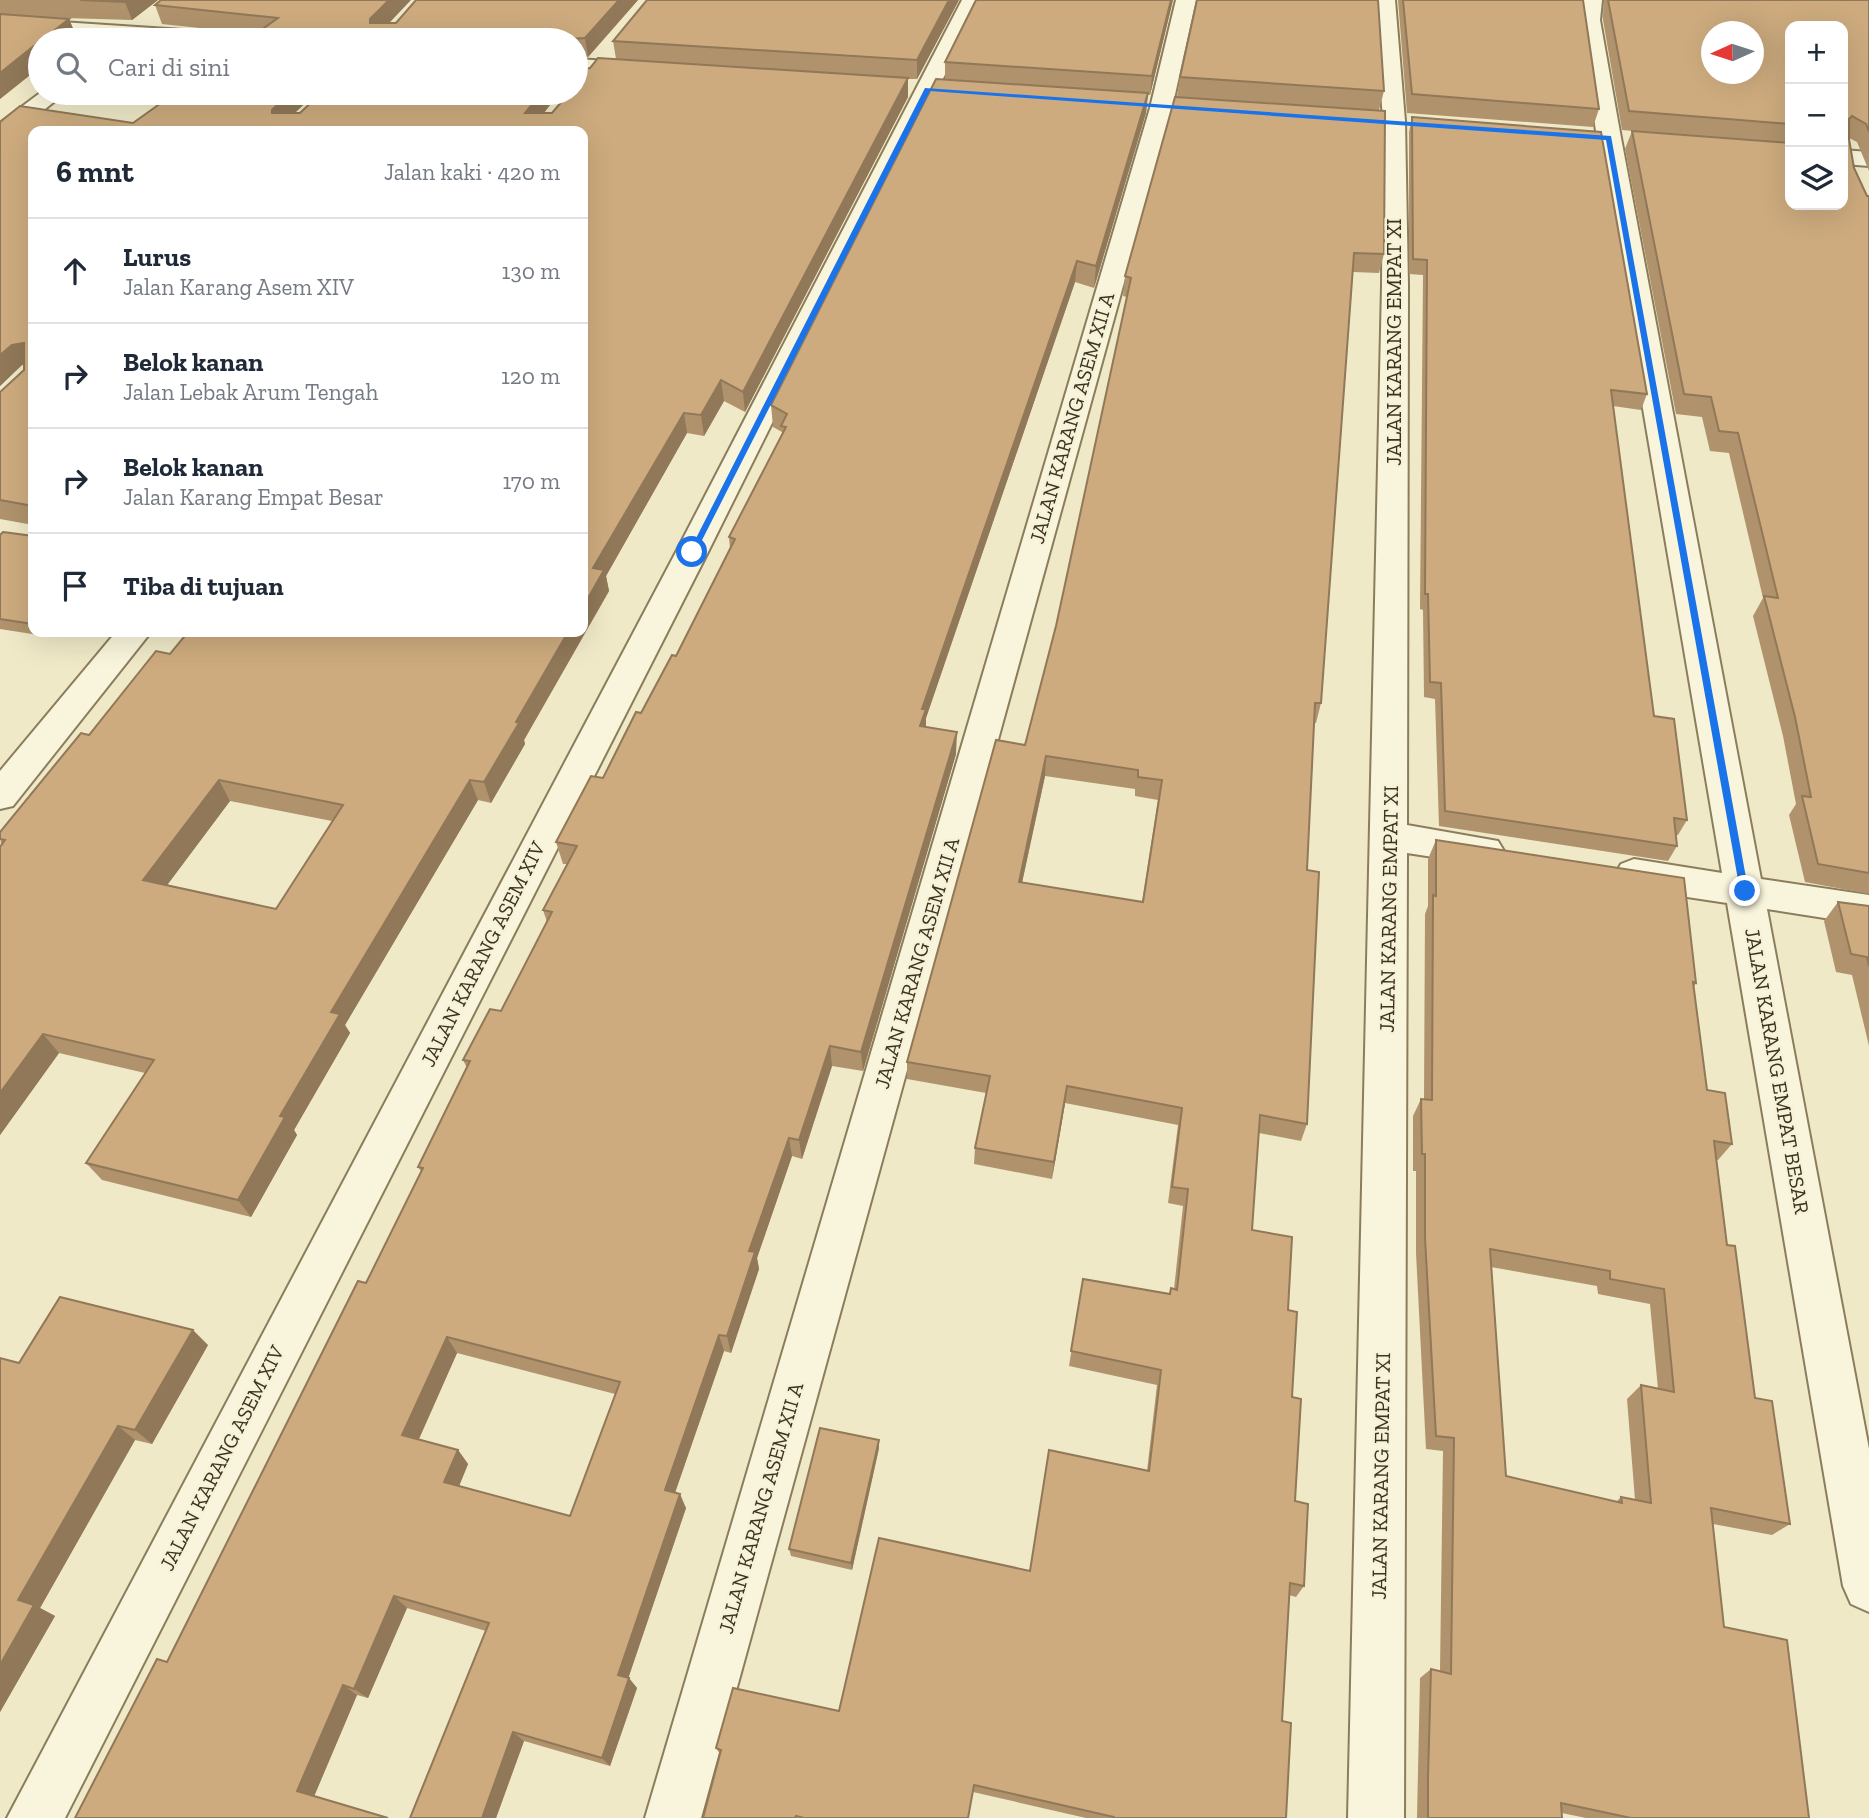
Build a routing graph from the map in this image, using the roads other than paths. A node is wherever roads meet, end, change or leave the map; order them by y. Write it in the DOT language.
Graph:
graph roads {
  1 [pos="972,0"];
  2 [pos="1186,0"];
  3 [pos="1385,0"];
  4 [pos="1591,8"];
  5 [pos="156,15"];
  6 [pos="0,24"];
  7 [pos="40,28"];
  8 [pos="140,28"];
  9 [pos="610,50"];
  10 [pos="588,64"];
  11 [pos="588,66"];
  12 [pos="663,72"];
  13 [pos="38,105"];
  14 [pos="0,134"];
  15 [pos="1851,154"];
  16 [pos="1859,183"];
  17 [pos="130,637"];
  18 [pos="0,796"];
  19 [pos="1390,836"];
  20 [pos="1513,855"];
  21 [pos="1595,868"];
  22 [pos="1745,891"];
  23 [pos="1869,910"];
  24 [pos="1869,1586"];
  25 [pos="35,1818"];
  26 [pos="673,1818"];
  27 [pos="1376,1818"];
  1 -- 25 [label="street, JALAN KARANG ASEM XIV"];
  2 -- 26 [label="street, JALAN KARANG ASEM XII A"];
  3 -- 19 [label="street, JALAN KARANG EMPAT XI"];
  4 -- 22 [label="street, JALAN KARANG EMPAT BESAR"];
  5 -- 8 [label="street"];
  6 -- 7 [label="street"];
  9 -- 10 [label="street"];
  11 -- 12 [label="street"];
  13 -- 14 [label="street"];
  15 -- 16 [label="street"];
  17 -- 18 [label="street"];
  19 -- 20 [label="street"];
  19 -- 27 [label="street, JALAN KARANG EMPAT XI"];
  21 -- 22 [label="street"];
  22 -- 23 [label="street"];
  22 -- 24 [label="street, JALAN KARANG EMPAT BESAR"];
}
